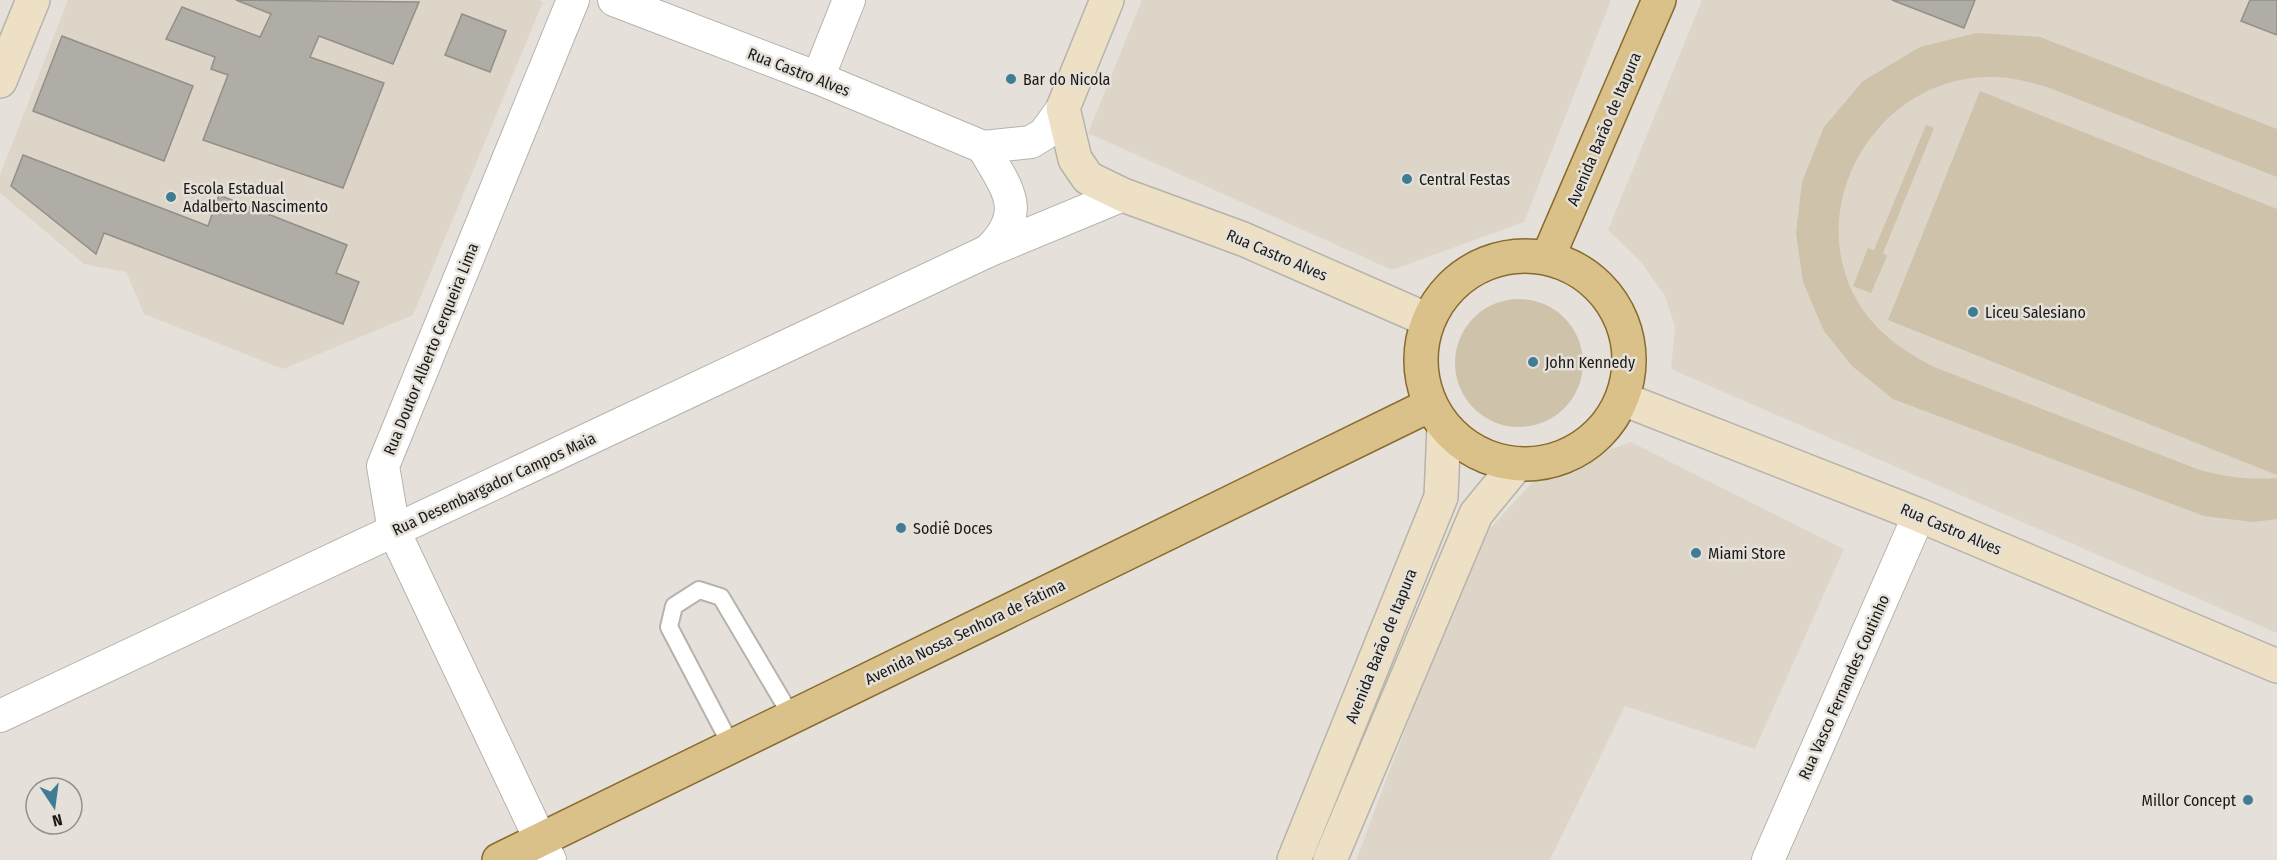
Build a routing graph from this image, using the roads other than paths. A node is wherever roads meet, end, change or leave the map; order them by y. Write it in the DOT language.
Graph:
graph roads {
  1 [pos="33,0"];
  2 [pos="573,0"];
  3 [pos="614,0"];
  4 [pos="849,0"];
  5 [pos="1107,0"];
  6 [pos="1659,0"];
  7 [pos="818,78"];
  8 [pos="0,81"];
  9 [pos="1063,108"];
  10 [pos="983,147"];
  11 [pos="1123,195"];
  12 [pos="988,251"];
  13 [pos="1548,257"];
  14 [pos="1428,320"];
  15 [pos="1623,399"];
  16 [pos="1437,416"];
  17 [pos="1517,464"];
  18 [pos="1919,515"];
  19 [pos="394,531"];
  20 [pos="2277,666"];
  21 [pos="0,716"];
  22 [pos="792,717"];
  23 [pos="732,747"];
  24 [pos="544,850"];
  25 [pos="499,860"];
  26 [pos="1294,860"];
  27 [pos="1330,860"];
  28 [pos="1768,860"];
  1 -- 8 [label="main road"];
  2 -- 19 [label="street, Rua Doutor Alberto Cerqueira Lima"];
  3 -- 7 [label="street, Rua Castro Alves"];
  4 -- 7 [label="street"];
  5 -- 9 [label="main road"];
  6 -- 13 [label="main road, Avenida Barão de Itapura"];
  7 -- 10 [label="street, Rua Castro Alves"];
  9 -- 10 [label="street, Rua Castro Alves"];
  9 -- 11 [label="main road, Rua Castro Alves"];
  10 -- 12 [label="street"];
  11 -- 12 [label="street"];
  11 -- 14 [label="main road, Rua Castro Alves"];
  12 -- 19 [label="street, Rua Desembargador Campos Maia"];
  13 -- 14 [label="main road, Avenida Barão de Itapura"];
  13 -- 15 [label="main road, Avenida Barão de Itapura"];
  14 -- 16 [label="main road, Avenida Barão de Itapura"];
  15 -- 17 [label="main road, Avenida Barão de Itapura"];
  15 -- 18 [label="main road, Rua Castro Alves"];
  16 -- 17 [label="main road, Avenida Barão de Itapura"];
  16 -- 22 [label="main road, Avenida Nossa Senhora de Fátima"];
  16 -- 26 [label="main road, Avenida Barão de Itapura"];
  17 -- 27 [label="main road"];
  18 -- 20 [label="main road, Rua Castro Alves"];
  18 -- 28 [label="street, Rua Vasco Fernandes Coutinho"];
  19 -- 21 [label="street, Rua Desembargador Campos Maia"];
  19 -- 24 [label="street, Rua Doutor Alberto Cerqueira Lima"];
  22 -- 23 [label="main road, Avenida Nossa Senhora de Fátima"];
  22 -- 23 [label="lane"];
  23 -- 24 [label="main road, Avenida Nossa Senhora de Fátima"];
  24 -- 25 [label="main road, Avenida Nossa Senhora de Fátima"];
}
